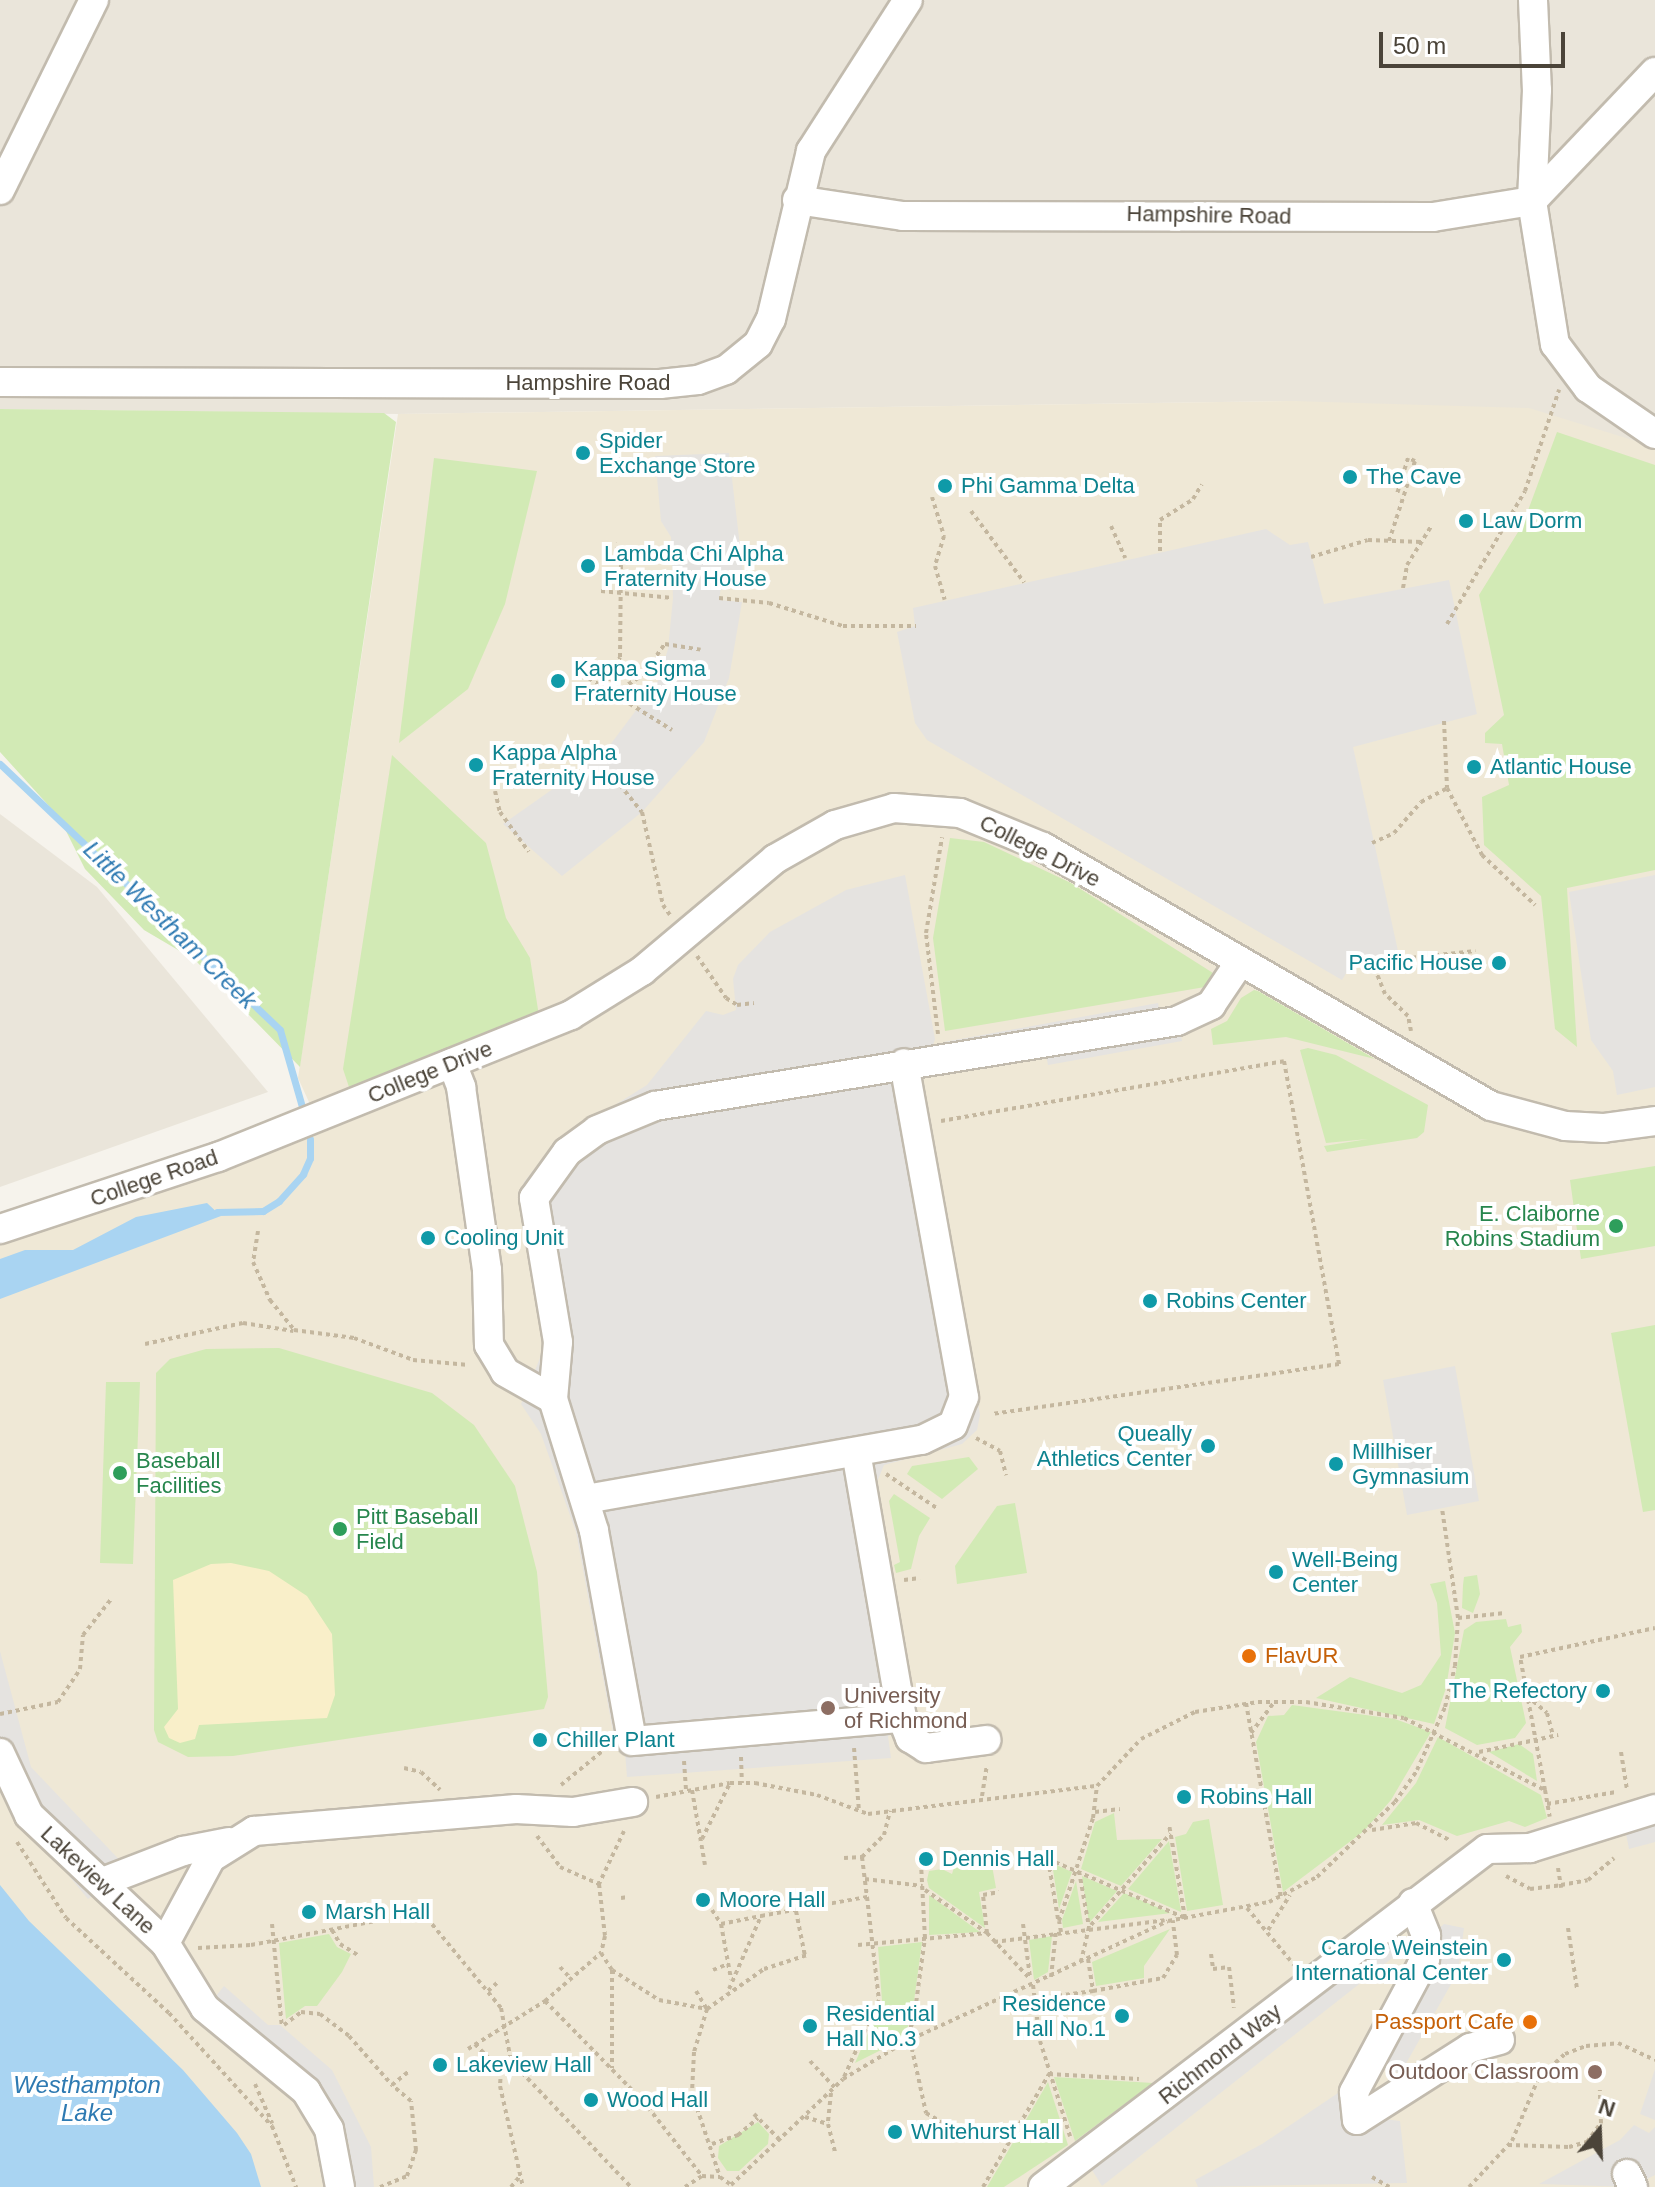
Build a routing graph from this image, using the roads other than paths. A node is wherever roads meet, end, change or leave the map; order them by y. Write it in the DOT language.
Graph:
graph roads {
  1 [pos="94,0"];
  2 [pos="908,0"];
  3 [pos="1533,0"];
  4 [pos="1655,72"];
  5 [pos="0,190"];
  6 [pos="797,200"];
  7 [pos="1532,201"];
  8 [pos="0,382"];
  9 [pos="1655,434"];
  10 [pos="1240,962"];
  11 [pos="452,1063"];
  12 [pos="904,1063"];
  13 [pos="1655,1121"];
  14 [pos="306,1123"];
  15 [pos="0,1229"];
  16 [pos="553,1399"];
  17 [pos="856,1452"];
  18 [pos="586,1499"];
  19 [pos="902,1718"];
  20 [pos="986,1740"];
  21 [pos="0,1753"];
  22 [pos="1646,1798"];
  23 [pos="633,1802"];
  24 [pos="229,1842"];
  25 [pos="105,1881"];
  26 [pos="1413,1903"];
  27 [pos="165,1943"];
  28 [pos="1500,2040"];
  29 [pos="340,2187"];
  30 [pos="1043,2187"];
  1 -- 5 [label="street"];
  2 -- 6 [label="street"];
  3 -- 7 [label="street"];
  4 -- 7 [label="street"];
  6 -- 7 [label="street, Hampshire Road"];
  6 -- 8 [label="street, Hampshire Road"];
  7 -- 9 [label="street"];
  10 -- 11 [label="street, College Drive"];
  10 -- 12 [label="street"];
  10 -- 13 [label="street, College Drive"];
  11 -- 14 [label="street, College Drive"];
  11 -- 16 [label="street"];
  12 -- 16 [label="street"];
  12 -- 17 [label="street"];
  14 -- 15 [label="street, College Road"];
  16 -- 18 [label="street"];
  17 -- 18 [label="street"];
  17 -- 19 [label="street"];
  18 -- 19 [label="street"];
  19 -- 20 [label="street"];
  21 -- 25 [label="street, Lakeview Lane"];
  22 -- 26 [label="street, Richmond Way"];
  23 -- 24 [label="street"];
  24 -- 25 [label="street"];
  24 -- 27 [label="street"];
  25 -- 27 [label="street, Lakeview Lane"];
  26 -- 28 [label="street"];
  26 -- 30 [label="street, Richmond Way"];
  27 -- 29 [label="street, Lakeview Lane"];
}
